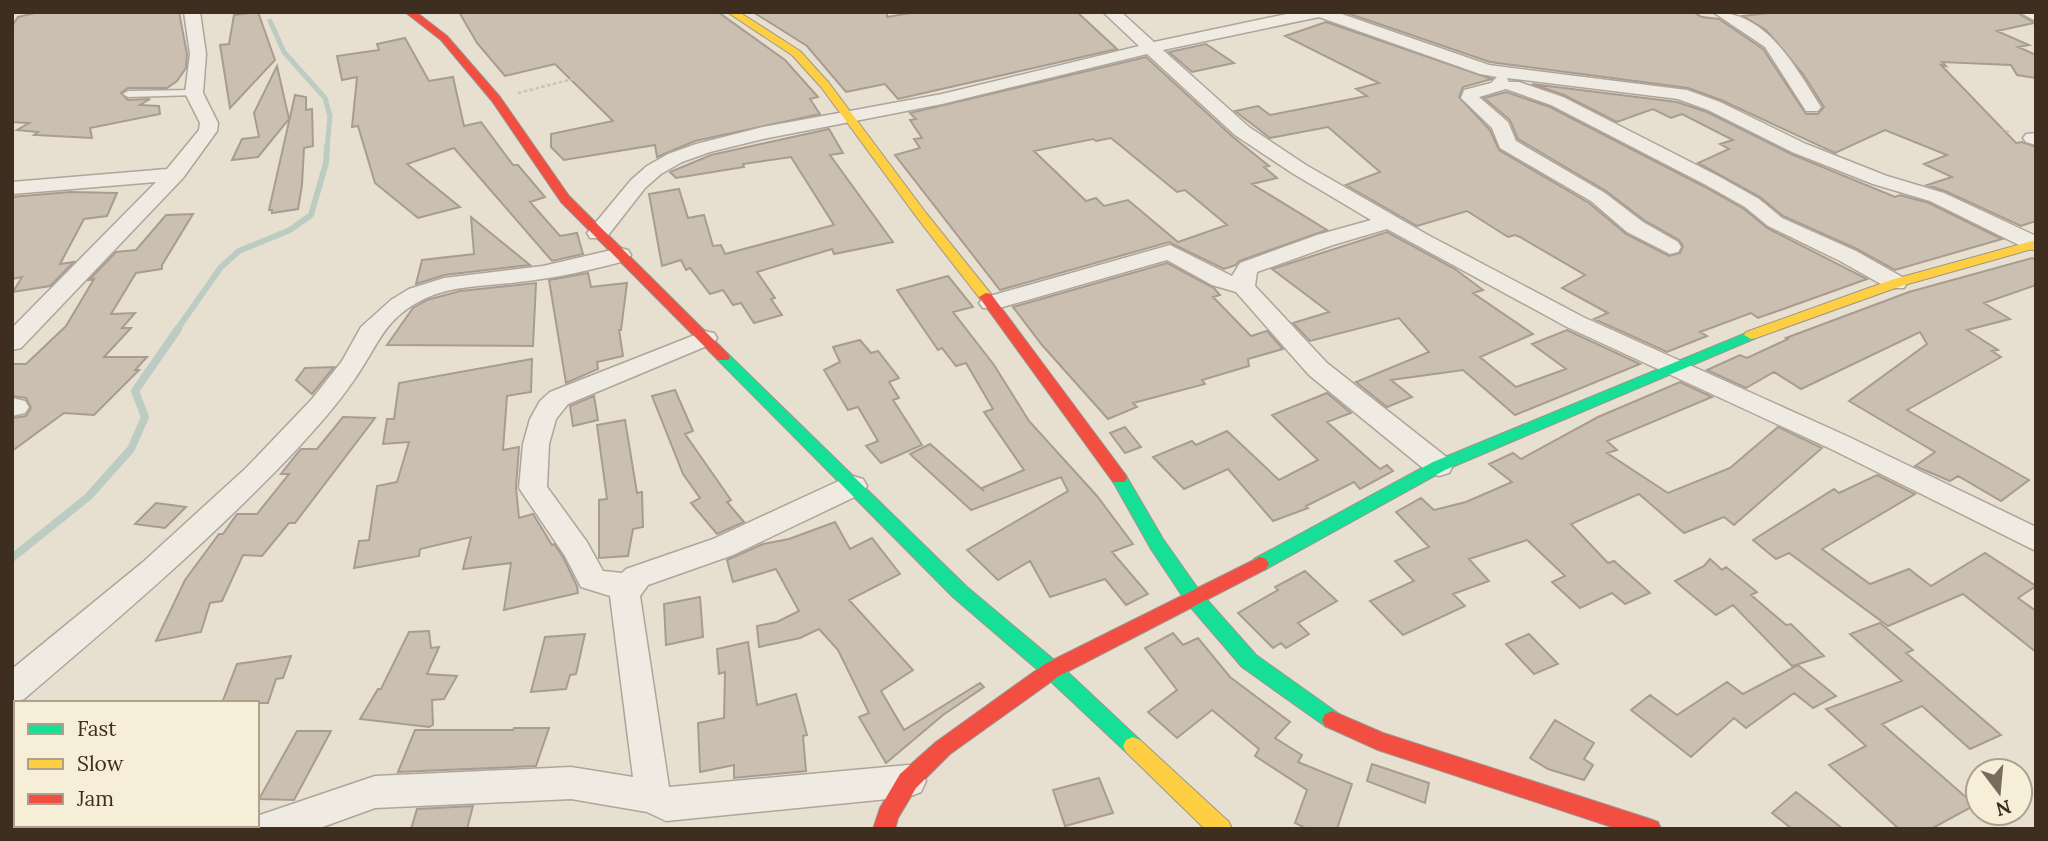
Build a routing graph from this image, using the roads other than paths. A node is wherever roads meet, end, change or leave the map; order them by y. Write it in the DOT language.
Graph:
graph roads {
  1 [pos="192,12"];
  2 [pos="410,12"];
  3 [pos="732,12"];
  4 [pos="1111,12"];
  5 [pos="1320,12"];
  6 [pos="1721,12"];
  7 [pos="2026,12"];
  8 [pos="2036,16"];
  9 [pos="1151,48"];
  10 [pos="1493,76"];
  11 [pos="194,93"];
  12 [pos="128,94"];
  13 [pos="1812,107"];
  14 [pos="847,116"];
  15 [pos="176,174"];
  16 [pos="12,188"];
  17 [pos="1389,222"];
  18 [pos="598,233"];
  19 [pos="2036,244"];
  20 [pos="1670,247"];
  21 [pos="620,255"];
  22 [pos="1896,283"];
  23 [pos="1244,286"];
  24 [pos="991,303"];
  25 [pos="705,338"];
  26 [pos="12,343"];
  27 [pos="1677,367"];
  28 [pos="1439,466"];
  29 [pos="853,486"];
  30 [pos="2036,540"];
  31 [pos="629,585"];
  32 [pos="1194,598"];
  33 [pos="1052,670"];
  34 [pos="12,690"];
  35 [pos="908,780"];
  36 [pos="653,797"];
  37 [pos="268,829"];
  38 [pos="884,829"];
  39 [pos="1221,829"];
  40 [pos="1650,829"];
  1 -- 11 [label="street"];
  2 -- 18 [label="street"];
  3 -- 14 [label="street"];
  4 -- 9 [label="street"];
  5 -- 9 [label="street"];
  5 -- 10 [label="street"];
  6 -- 13 [label="street"];
  7 -- 8 [label="street"];
  9 -- 14 [label="street"];
  9 -- 17 [label="street"];
  10 -- 19 [label="street"];
  10 -- 20 [label="street"];
  10 -- 22 [label="street"];
  11 -- 12 [label="lane"];
  11 -- 15 [label="street"];
  14 -- 18 [label="street"];
  14 -- 24 [label="street"];
  15 -- 16 [label="street"];
  15 -- 26 [label="street"];
  17 -- 23 [label="street"];
  17 -- 27 [label="street"];
  18 -- 21 [label="street"];
  19 -- 22 [label="street"];
  21 -- 25 [label="street"];
  21 -- 34 [label="street"];
  22 -- 27 [label="street"];
  23 -- 24 [label="street"];
  23 -- 28 [label="street"];
  24 -- 32 [label="street"];
  25 -- 29 [label="street"];
  25 -- 31 [label="street"];
  27 -- 28 [label="street"];
  27 -- 30 [label="street"];
  28 -- 32 [label="street"];
  29 -- 31 [label="street"];
  29 -- 33 [label="street"];
  31 -- 36 [label="street"];
  32 -- 33 [label="street"];
  32 -- 40 [label="street"];
  33 -- 35 [label="street"];
  33 -- 39 [label="street"];
  35 -- 36 [label="street"];
  35 -- 38 [label="street"];
  36 -- 37 [label="street"];
}
